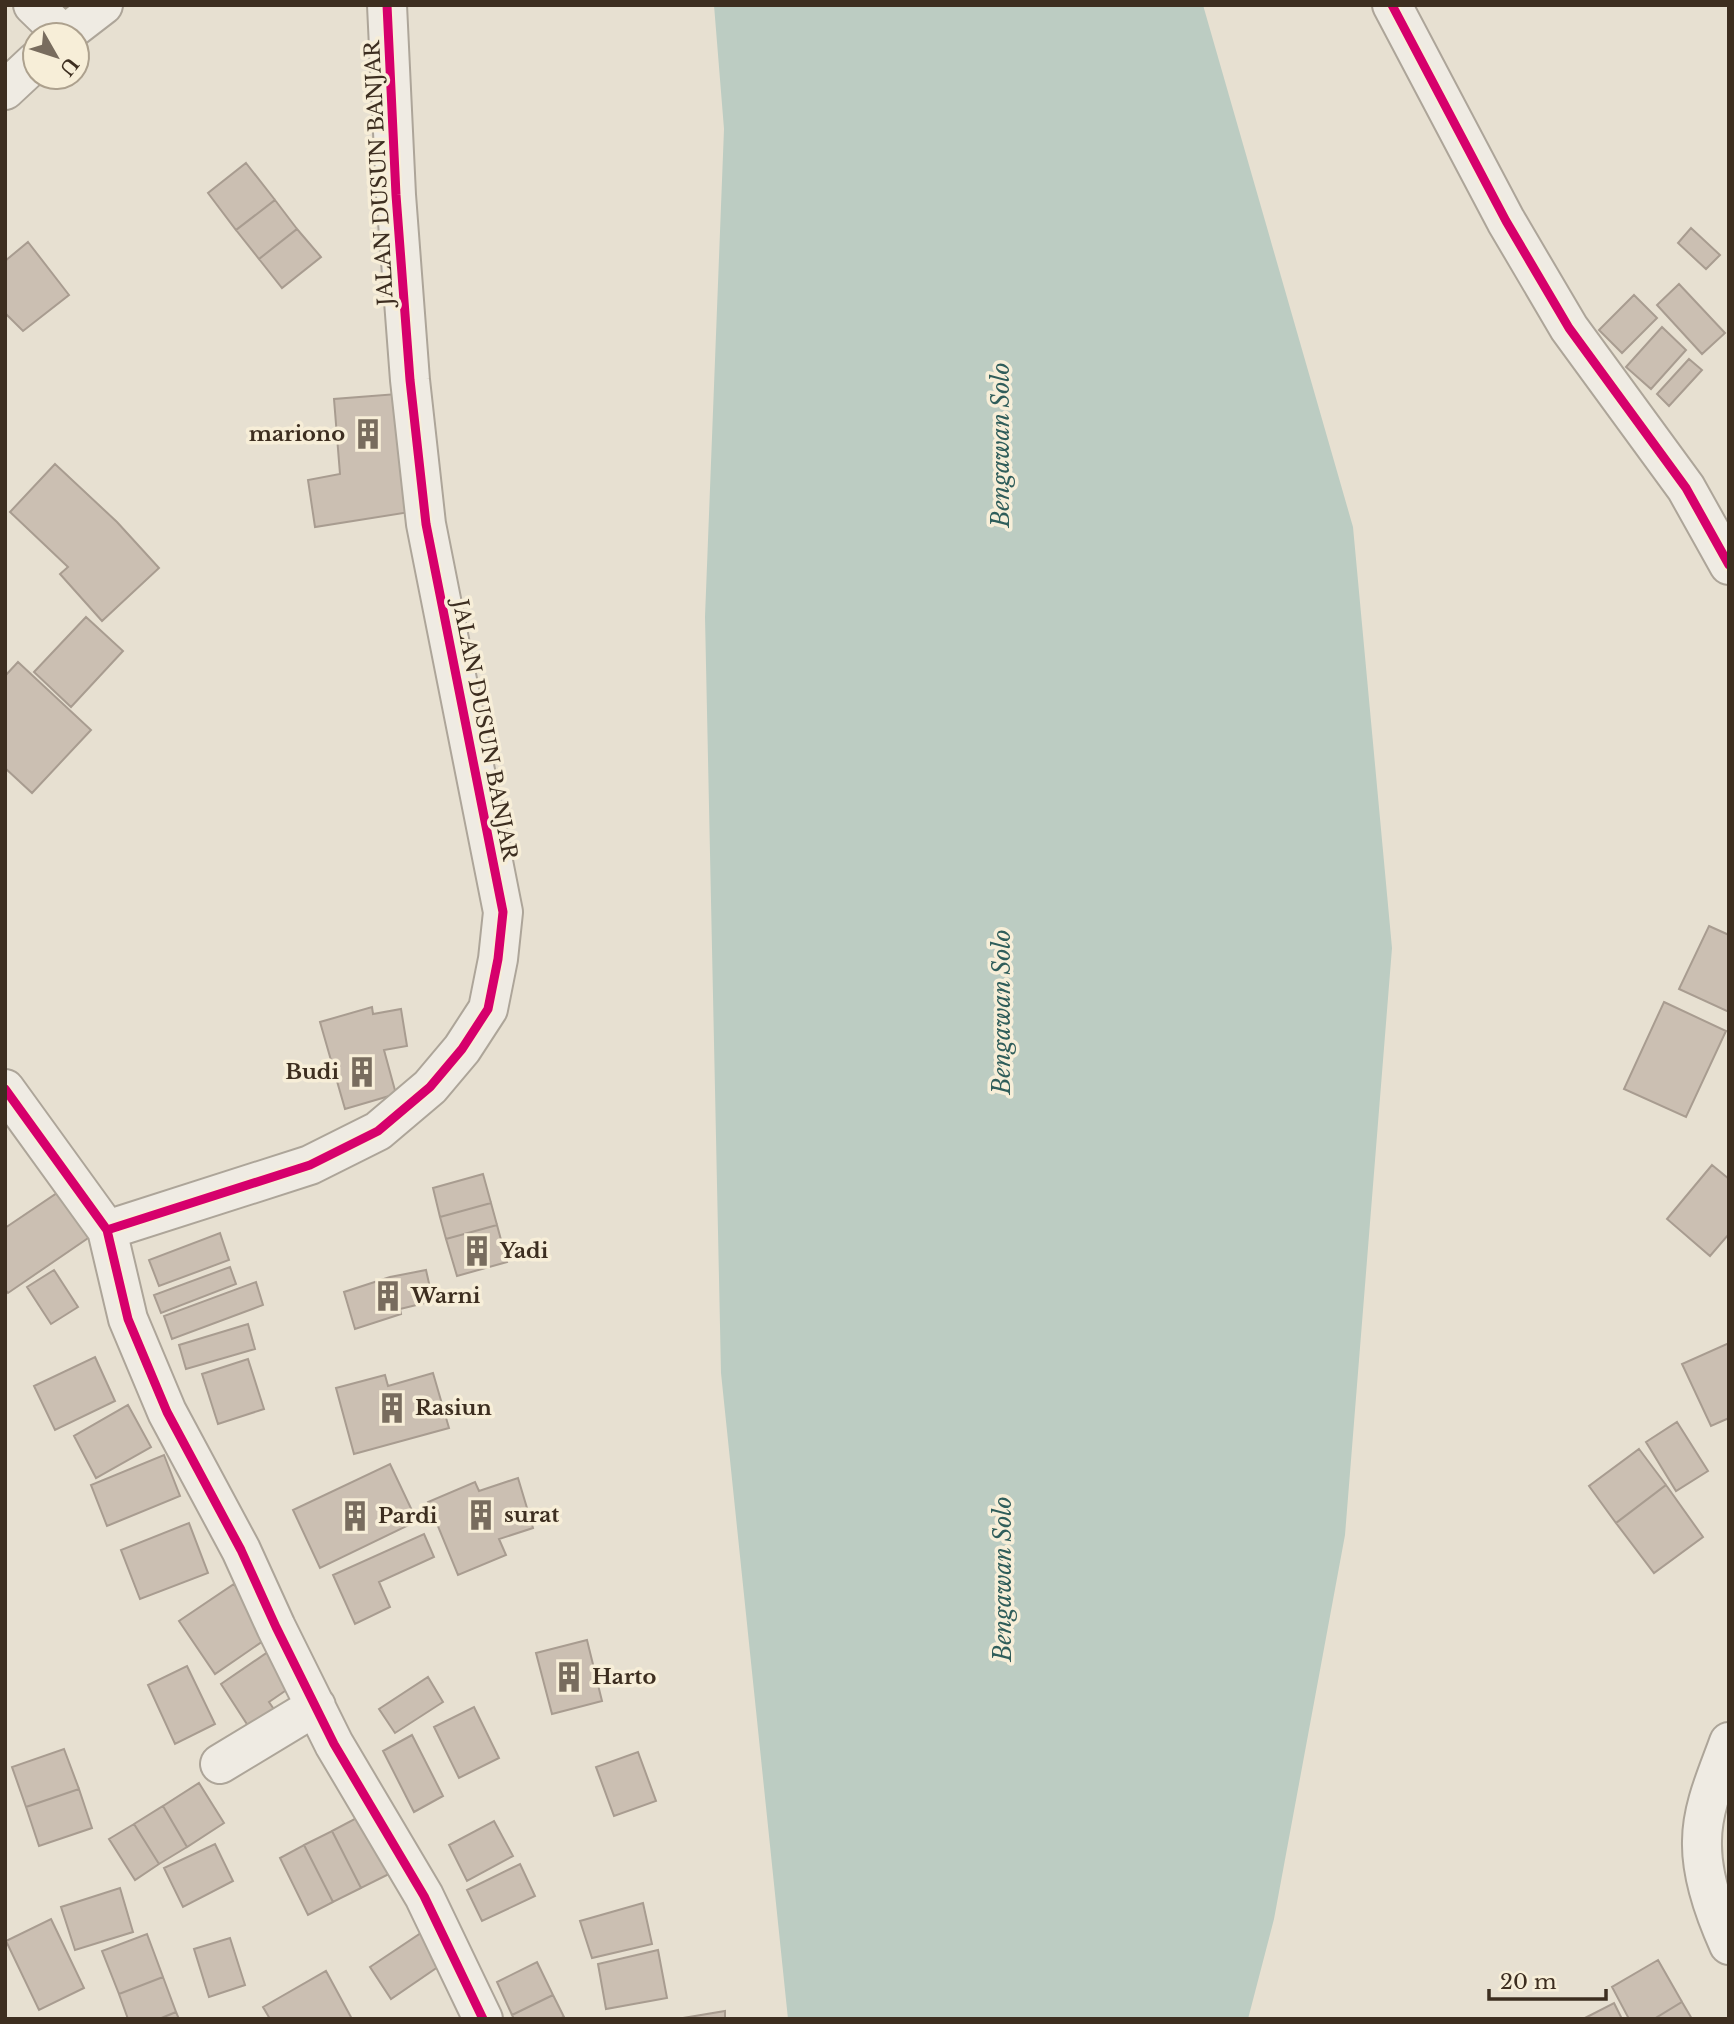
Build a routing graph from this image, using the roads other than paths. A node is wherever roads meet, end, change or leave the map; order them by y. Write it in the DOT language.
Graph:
graph roads {
  1 [pos="33,5"];
  2 [pos="103,5"];
  3 [pos="387,5"];
  4 [pos="1392,5"];
  5 [pos="50,21"];
  6 [pos="82,21"];
  7 [pos="21,75"];
  8 [pos="5,90"];
  9 [pos="1729,565"];
  10 [pos="5,1089"];
  11 [pos="107,1230"];
  12 [pos="316,1706"];
  13 [pos="1729,1742"];
  14 [pos="220,1764"];
  15 [pos="1729,1945"];
  16 [pos="483,2019"];
  1 -- 5 [label="street"];
  2 -- 6 [label="street"];
  3 -- 11 [label="street, JALAN DUSUN BANJAR"];
  4 -- 9 [label="street"];
  7 -- 8 [label="street"];
  10 -- 11 [label="street"];
  11 -- 12 [label="street"];
  12 -- 14 [label="street"];
  12 -- 16 [label="street"];
  13 -- 15 [label="street"];
}
